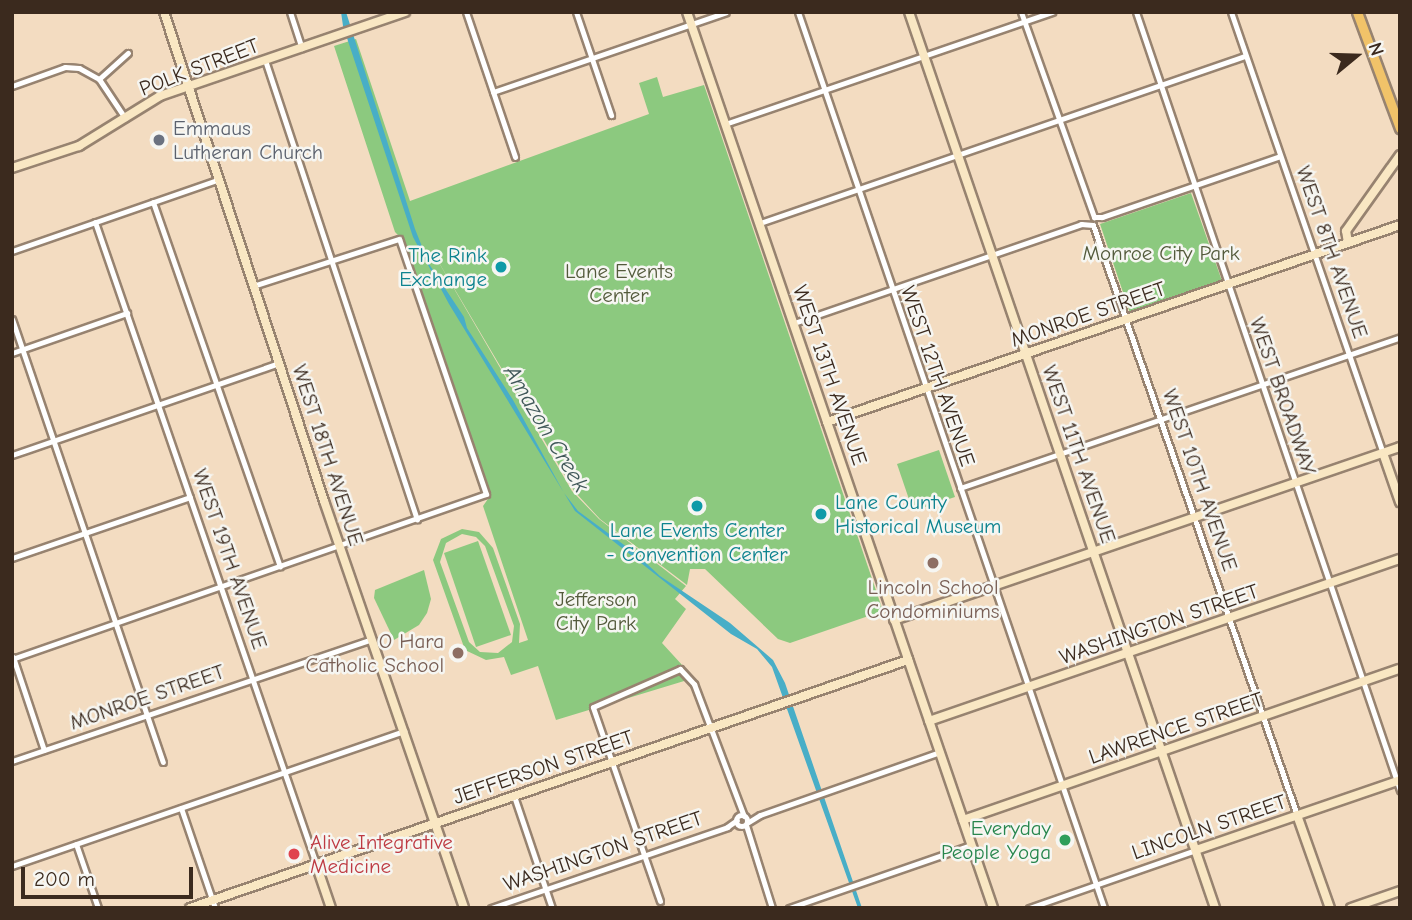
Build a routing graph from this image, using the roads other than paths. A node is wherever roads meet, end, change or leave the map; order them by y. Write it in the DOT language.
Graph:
graph roads {
  1 [pos="164,12"];
  2 [pos="290,12"];
  3 [pos="405,12"];
  4 [pos="466,12"];
  5 [pos="576,12"];
  6 [pos="687,12"];
  7 [pos="726,12"];
  8 [pos="798,12"];
  9 [pos="909,12"];
  10 [pos="1021,12"];
  11 [pos="1052,12"];
  12 [pos="1136,12"];
  13 [pos="1231,12"];
  14 [pos="1357,12"];
  15 [pos="1024,22"];
  16 [pos="691,24"];
  17 [pos="302,48"];
  18 [pos="128,53"];
  19 [pos="924,56"];
  20 [pos="1245,56"];
  21 [pos="592,59"];
  22 [pos="265,60"];
  23 [pos="99,79"];
  24 [pos="12,86"];
  25 [pos="1161,86"];
  26 [pos="188,87"];
  27 [pos="824,91"];
  28 [pos="493,92"];
  29 [pos="611,115"];
  30 [pos="125,118"];
  31 [pos="1058,121"];
  32 [pos="725,124"];
  33 [pos="1400,128"];
  34 [pos="1400,155"];
  35 [pos="958,156"];
  36 [pos="1280,156"];
  37 [pos="514,157"];
  38 [pos="12,169"];
  39 [pos="220,179"];
  40 [pos="1195,186"];
  41 [pos="858,190"];
  42 [pos="153,202"];
  43 [pos="95,222"];
  44 [pos="760,223"];
  45 [pos="1400,225"];
  46 [pos="1348,243"];
  47 [pos="12,251"];
  48 [pos="992,254"];
  49 [pos="1314,255"];
  50 [pos="331,260"];
  51 [pos="1228,285"];
  52 [pos="253,286"];
  53 [pos="892,289"];
  54 [pos="127,313"];
  55 [pos="12,319"];
  56 [pos="1126,320"];
  57 [pos="794,323"];
  58 [pos="1400,337"];
  59 [pos="23,349"];
  60 [pos="12,353"];
  61 [pos="1026,354"];
  62 [pos="1349,355"];
  63 [pos="279,363"];
  64 [pos="216,384"];
  65 [pos="1262,384"];
  66 [pos="926,388"];
  67 [pos="158,405"];
  68 [pos="1160,419"];
  69 [pos="827,422"];
  70 [pos="54,440"];
  71 [pos="1400,447"];
  72 [pos="1060,453"];
  73 [pos="1383,453"];
  74 [pos="12,455"];
  75 [pos="1296,483"];
  76 [pos="960,488"];
  77 [pos="190,497"];
  78 [pos="1400,502"];
  79 [pos="1194,518"];
  80 [pos="417,520"];
  81 [pos="86,533"];
  82 [pos="340,547"];
  83 [pos="1094,552"];
  84 [pos="12,558"];
  85 [pos="1400,559"];
  86 [pos="279,567"];
  87 [pos="1330,584"];
  88 [pos="994,586"];
  89 [pos="221,587"];
  90 [pos="1229,619"];
  91 [pos="894,620"];
  92 [pos="117,623"];
  93 [pos="372,639"];
  94 [pos="1128,653"];
  95 [pos="13,658"];
  96 [pos="908,660"];
  97 [pos="1400,669"];
  98 [pos="253,679"];
  99 [pos="1363,682"];
  100 [pos="1028,687"];
  101 [pos="149,715"];
  102 [pos="1262,716"];
  103 [pos="929,721"];
  104 [pos="709,728"];
  105 [pos="404,731"];
  106 [pos="44,750"];
  107 [pos="1162,751"];
  108 [pos="940,752"];
  109 [pos="12,761"];
  110 [pos="612,761"];
  111 [pos="163,762"];
  112 [pos="285,772"];
  113 [pos="1399,784"];
  114 [pos="1062,786"];
  115 [pos="514,796"];
  116 [pos="181,808"];
  117 [pos="1297,815"];
  118 [pos="964,820"];
  119 [pos="742,821"];
  120 [pos="435,823"];
  121 [pos="76,844"];
  122 [pos="972,844"];
  123 [pos="1196,850"];
  124 [pos="644,855"];
  125 [pos="316,864"];
  126 [pos="12,866"];
  127 [pos="1096,885"];
  128 [pos="546,889"];
  129 [pos="1400,891"];
  130 [pos="660,901"];
  131 [pos="214,904"];
  132 [pos="98,908"];
  133 [pos="190,908"];
  134 [pos="331,908"];
  135 [pos="464,908"];
  136 [pos="491,908"];
  137 [pos="552,908"];
  138 [pos="772,908"];
  139 [pos="789,908"];
  140 [pos="993,908"];
  141 [pos="1029,908"];
  142 [pos="1104,908"];
  143 [pos="1215,908"];
  144 [pos="1330,908"];
  145 [pos="1351,908"];
  1 -- 26 [label="main road, WEST 18TH AVENUE"];
  2 -- 17 [label="street"];
  3 -- 17 [label="main road, POLK STREET"];
  4 -- 28 [label="street"];
  5 -- 21 [label="street"];
  6 -- 16 [label="main road, WEST 13TH AVENUE"];
  7 -- 16 [label="street"];
  8 -- 27 [label="street, WEST 12TH AVENUE"];
  9 -- 19 [label="main road, WEST 11TH AVENUE"];
  10 -- 15 [label="street"];
  11 -- 15 [label="street"];
  12 -- 25 [label="street, WEST BROADWAY"];
  13 -- 20 [label="street, WEST 8TH AVENUE"];
  14 -- 33 [label="main road"];
  15 -- 19 [label="street"];
  15 -- 31 [label="street"];
  16 -- 21 [label="street"];
  16 -- 32 [label="main road, WEST 13TH AVENUE"];
  17 -- 22 [label="main road, POLK STREET"];
  18 -- 23 [label="street"];
  19 -- 27 [label="street"];
  19 -- 35 [label="main road, WEST 11TH AVENUE"];
  20 -- 25 [label="street"];
  20 -- 36 [label="street, WEST 8TH AVENUE"];
  21 -- 28 [label="street"];
  21 -- 29 [label="street"];
  22 -- 26 [label="main road, POLK STREET"];
  22 -- 50 [label="street"];
  23 -- 24 [label="street"];
  23 -- 30 [label="street"];
  25 -- 31 [label="street"];
  25 -- 40 [label="street, WEST BROADWAY"];
  26 -- 30 [label="main road, POLK STREET"];
  26 -- 39 [label="main road, WEST 18TH AVENUE"];
  27 -- 32 [label="street"];
  27 -- 41 [label="street, WEST 12TH AVENUE"];
  28 -- 37 [label="street"];
  30 -- 38 [label="main road, POLK STREET"];
  31 -- 35 [label="street"];
  31 -- 40 [label="street"];
  32 -- 44 [label="main road, WEST 13TH AVENUE"];
  34 -- 46 [label="main road"];
  35 -- 41 [label="street"];
  35 -- 48 [label="main road, WEST 11TH AVENUE"];
  36 -- 40 [label="street"];
  36 -- 49 [label="street, WEST 8TH AVENUE"];
  39 -- 42 [label="street"];
  39 -- 52 [label="main road, WEST 18TH AVENUE"];
  40 -- 51 [label="street, WEST BROADWAY"];
  41 -- 44 [label="street"];
  41 -- 53 [label="street, WEST 12TH AVENUE"];
  42 -- 43 [label="street"];
  42 -- 64 [label="street"];
  43 -- 47 [label="street"];
  43 -- 54 [label="street, WEST 19TH AVENUE"];
  44 -- 57 [label="main road, WEST 13TH AVENUE"];
  45 -- 46 [label="main road, MONROE STREET"];
  46 -- 49 [label="main road, MONROE STREET"];
  48 -- 53 [label="street"];
  48 -- 56 [label="street, WEST 10TH AVENUE"];
  48 -- 61 [label="main road, WEST 11TH AVENUE"];
  49 -- 51 [label="main road, MONROE STREET"];
  49 -- 62 [label="street, WEST 8TH AVENUE"];
  50 -- 52 [label="street"];
  50 -- 80 [label="street"];
  50 -- 80 [label="street"];
  51 -- 56 [label="main road, MONROE STREET"];
  51 -- 65 [label="street, WEST BROADWAY"];
  52 -- 63 [label="main road, WEST 18TH AVENUE"];
  53 -- 57 [label="street"];
  53 -- 66 [label="street, WEST 12TH AVENUE"];
  54 -- 59 [label="street"];
  54 -- 67 [label="street, WEST 19TH AVENUE"];
  55 -- 59 [label="street"];
  56 -- 61 [label="main road, MONROE STREET"];
  56 -- 68 [label="street, WEST 10TH AVENUE"];
  57 -- 69 [label="main road, WEST 13TH AVENUE"];
  58 -- 62 [label="street"];
  59 -- 60 [label="street"];
  59 -- 70 [label="street"];
  61 -- 66 [label="main road, MONROE STREET"];
  61 -- 72 [label="main road, WEST 11TH AVENUE"];
  62 -- 65 [label="street"];
  62 -- 73 [label="street, WEST 8TH AVENUE"];
  63 -- 64 [label="street"];
  63 -- 82 [label="main road, WEST 18TH AVENUE"];
  64 -- 67 [label="street"];
  64 -- 86 [label="street"];
  65 -- 68 [label="street"];
  65 -- 75 [label="street, WEST BROADWAY"];
  66 -- 69 [label="main road, MONROE STREET"];
  66 -- 76 [label="street, WEST 12TH AVENUE"];
  67 -- 70 [label="street"];
  67 -- 77 [label="street, WEST 19TH AVENUE"];
  68 -- 72 [label="street"];
  68 -- 79 [label="street, WEST 10TH AVENUE"];
  69 -- 91 [label="main road, WEST 13TH AVENUE"];
  70 -- 74 [label="street"];
  70 -- 81 [label="street"];
  71 -- 73 [label="main road"];
  72 -- 76 [label="street"];
  72 -- 83 [label="main road, WEST 11TH AVENUE"];
  73 -- 75 [label="main road"];
  73 -- 78 [label="main road, WEST 8TH AVENUE"];
  75 -- 79 [label="main road"];
  75 -- 87 [label="street, WEST BROADWAY"];
  76 -- 88 [label="street, WEST 12TH AVENUE"];
  77 -- 81 [label="street"];
  77 -- 89 [label="street, WEST 19TH AVENUE"];
  79 -- 83 [label="main road"];
  79 -- 90 [label="street, WEST 10TH AVENUE"];
  80 -- 82 [label="street"];
  81 -- 84 [label="street"];
  81 -- 92 [label="street"];
  82 -- 86 [label="street"];
  82 -- 93 [label="main road, WEST 18TH AVENUE"];
  83 -- 88 [label="main road"];
  83 -- 94 [label="main road, WEST 11TH AVENUE"];
  85 -- 87 [label="main road, WASHINGTON STREET"];
  86 -- 89 [label="street"];
  87 -- 90 [label="main road, WASHINGTON STREET"];
  87 -- 99 [label="street, WEST BROADWAY"];
  88 -- 91 [label="main road"];
  88 -- 100 [label="street, WEST 12TH AVENUE"];
  89 -- 92 [label="street"];
  89 -- 98 [label="street, WEST 19TH AVENUE"];
  90 -- 94 [label="main road, WASHINGTON STREET"];
  90 -- 102 [label="street, WEST 10TH AVENUE"];
  91 -- 96 [label="main road, WEST 13TH AVENUE"];
  92 -- 95 [label="street"];
  92 -- 101 [label="street"];
  93 -- 98 [label="street, MONROE STREET"];
  93 -- 105 [label="main road, WEST 18TH AVENUE"];
  94 -- 100 [label="main road, WASHINGTON STREET"];
  94 -- 107 [label="main road, WEST 11TH AVENUE"];
  95 -- 106 [label="street"];
  96 -- 103 [label="main road, WEST 13TH AVENUE"];
  96 -- 104 [label="main road, JEFFERSON STREET"];
  97 -- 99 [label="main road, LAWRENCE STREET"];
  98 -- 101 [label="street, MONROE STREET"];
  98 -- 112 [label="street, WEST 19TH AVENUE"];
  99 -- 102 [label="main road, LAWRENCE STREET"];
  99 -- 113 [label="street, WEST BROADWAY"];
  100 -- 103 [label="main road, WASHINGTON STREET"];
  100 -- 114 [label="street, WEST 12TH AVENUE"];
  101 -- 106 [label="street, MONROE STREET"];
  101 -- 111 [label="street"];
  102 -- 107 [label="main road, LAWRENCE STREET"];
  102 -- 117 [label="street, WEST 10TH AVENUE"];
  103 -- 108 [label="main road, WEST 13TH AVENUE"];
  104 -- 110 [label="main road, JEFFERSON STREET"];
  104 -- 110 [label="street"];
  104 -- 119 [label="street"];
  105 -- 112 [label="street"];
  105 -- 120 [label="main road, WEST 18TH AVENUE"];
  106 -- 109 [label="street, MONROE STREET"];
  107 -- 114 [label="main road, LAWRENCE STREET"];
  107 -- 123 [label="main road, WEST 11TH AVENUE"];
  108 -- 118 [label="main road, WEST 13TH AVENUE"];
  108 -- 119 [label="street, WASHINGTON STREET"];
  110 -- 115 [label="main road, JEFFERSON STREET"];
  110 -- 124 [label="street"];
  112 -- 116 [label="street"];
  112 -- 125 [label="street, WEST 19TH AVENUE"];
  113 -- 117 [label="main road, LINCOLN STREET"];
  114 -- 118 [label="main road, LAWRENCE STREET"];
  114 -- 127 [label="street, WEST 12TH AVENUE"];
  115 -- 120 [label="main road, JEFFERSON STREET"];
  115 -- 128 [label="street"];
  116 -- 121 [label="street"];
  116 -- 131 [label="street"];
  117 -- 123 [label="main road, LINCOLN STREET"];
  117 -- 144 [label="main road, WEST 10TH AVENUE"];
  118 -- 122 [label="main road, WEST 13TH AVENUE"];
  119 -- 124 [label="street, WASHINGTON STREET"];
  119 -- 138 [label="street"];
  120 -- 125 [label="main road, JEFFERSON STREET"];
  120 -- 135 [label="main road, WEST 18TH AVENUE"];
  121 -- 126 [label="street"];
  121 -- 132 [label="street"];
  122 -- 139 [label="street"];
  122 -- 140 [label="main road, WEST 13TH AVENUE"];
  123 -- 127 [label="street, LINCOLN STREET"];
  123 -- 143 [label="main road, WEST 11TH AVENUE"];
  124 -- 128 [label="street, WASHINGTON STREET"];
  124 -- 130 [label="street"];
  125 -- 131 [label="main road, JEFFERSON STREET"];
  125 -- 134 [label="main road, WEST 19TH AVENUE"];
  127 -- 141 [label="street, LINCOLN STREET"];
  127 -- 142 [label="street, WEST 12TH AVENUE"];
  128 -- 136 [label="street, WASHINGTON STREET"];
  128 -- 137 [label="street"];
  129 -- 145 [label="main road"];
  131 -- 133 [label="main road, JEFFERSON STREET"];
}
